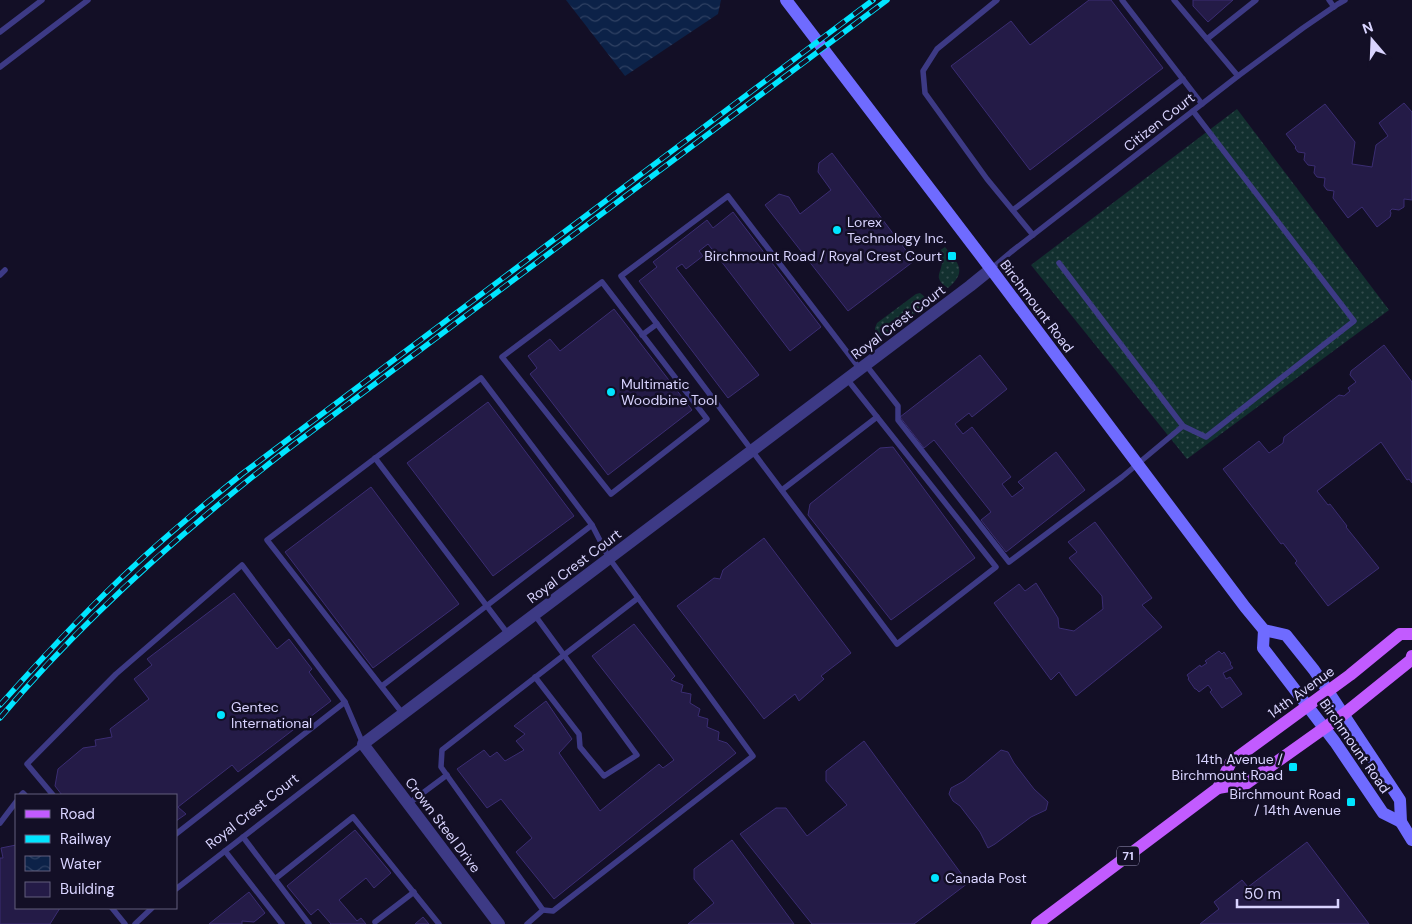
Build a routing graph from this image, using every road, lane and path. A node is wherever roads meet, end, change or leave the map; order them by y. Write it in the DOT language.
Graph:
graph roads {
  1 [pos="42,0"];
  2 [pos="88,0"];
  3 [pos="786,0"];
  4 [pos="997,0"];
  5 [pos="1122,0"];
  6 [pos="1174,0"];
  7 [pos="1256,0"];
  8 [pos="1330,0"];
  9 [pos="1345,0"];
  10 [pos="1334,7"];
  11 [pos="0,32"];
  12 [pos="1207,39"];
  13 [pos="0,67"];
  14 [pos="1238,76"];
  15 [pos="1182,79"];
  16 [pos="1202,104"];
  17 [pos="1193,111"];
  18 [pos="1013,210"];
  19 [pos="1033,235"];
  20 [pos="1059,263"];
  21 [pos="991,269"];
  22 [pos="657,324"];
  23 [pos="642,335"];
  24 [pos="863,367"];
  25 [pos="847,379"];
  26 [pos="877,417"];
  27 [pos="1183,426"];
  28 [pos="752,450"];
  29 [pos="375,458"];
  30 [pos="1137,463"];
  31 [pos="782,490"];
  32 [pos="592,526"];
  33 [pos="609,558"];
  34 [pos="638,598"];
  35 [pos="487,606"];
  36 [pos="534,614"];
  37 [pos="1264,630"];
  38 [pos="508,634"];
  39 [pos="1412,634"];
  40 [pos="564,655"];
  41 [pos="1412,656"];
  42 [pos="535,677"];
  43 [pos="382,686"];
  44 [pos="1328,690"];
  45 [pos="345,702"];
  46 [pos="1308,706"];
  47 [pos="403,714"];
  48 [pos="1344,714"];
  49 [pos="1325,728"];
  50 [pos="363,744"];
  51 [pos="447,775"];
  52 [pos="1218,788"];
  53 [pos="52,794"];
  54 [pos="15,803"];
  55 [pos="408,804"];
  56 [pos="1401,822"];
  57 [pos="0,823"];
  58 [pos="178,832"];
  59 [pos="243,837"];
  60 [pos="1412,840"];
  61 [pos="225,851"];
  62 [pos="275,879"];
  63 [pos="178,887"];
  64 [pos="414,892"];
  65 [pos="113,909"];
  66 [pos="150,909"];
  67 [pos="543,910"];
  68 [pos="375,922"];
  69 [pos="137,923"];
  70 [pos="125,924"];
  71 [pos="282,924"];
  72 [pos="309,924"];
  73 [pos="439,924"];
  74 [pos="498,924"];
  75 [pos="527,924"];
  76 [pos="1037,924"];
  1 -- 11 [label="lane"];
  2 -- 13 [label="lane"];
  3 -- 21 [label="main road, Birchmount Road"];
  4 -- 18 [label="lane"];
  5 -- 15 [label="lane"];
  6 -- 12 [label="lane"];
  7 -- 12 [label="lane"];
  8 -- 10 [label="lane"];
  9 -- 10 [label="lane, Citizen Court"];
  10 -- 14 [label="lane, Citizen Court"];
  12 -- 14 [label="lane"];
  14 -- 16 [label="lane, Citizen Court"];
  15 -- 16 [label="lane"];
  15 -- 18 [label="lane"];
  16 -- 17 [label="lane, Citizen Court"];
  17 -- 19 [label="lane, Citizen Court"];
  17 -- 27 [label="lane"];
  18 -- 19 [label="lane"];
  19 -- 21 [label="lane, Citizen Court"];
  20 -- 27 [label="lane"];
  21 -- 24 [label="street, Royal Crest Court"];
  21 -- 30 [label="main road, Birchmount Road"];
  22 -- 23 [label="lane"];
  22 -- 24 [label="lane"];
  22 -- 28 [label="lane"];
  23 -- 23 [label="lane"];
  24 -- 25 [label="street, Royal Crest Court"];
  24 -- 30 [label="lane"];
  25 -- 26 [label="lane"];
  25 -- 28 [label="street, Royal Crest Court"];
  26 -- 31 [label="lane"];
  26 -- 31 [label="lane"];
  27 -- 30 [label="lane"];
  28 -- 31 [label="lane"];
  28 -- 33 [label="street, Royal Crest Court"];
  29 -- 32 [label="lane"];
  29 -- 35 [label="lane"];
  29 -- 43 [label="lane"];
  30 -- 37 [label="main road, Birchmount Road"];
  32 -- 33 [label="lane"];
  32 -- 35 [label="lane"];
  33 -- 34 [label="lane"];
  33 -- 36 [label="street, Royal Crest Court"];
  34 -- 40 [label="lane"];
  34 -- 67 [label="lane"];
  35 -- 38 [label="lane"];
  35 -- 43 [label="lane"];
  36 -- 38 [label="street, Royal Crest Court"];
  36 -- 40 [label="lane"];
  37 -- 44 [label="main road, Birchmount Road"];
  37 -- 46 [label="main road, Birchmount Road"];
  38 -- 47 [label="street, Royal Crest Court"];
  39 -- 44 [label="main road, 14th Avenue / 71"];
  40 -- 42 [label="lane"];
  40 -- 42 [label="lane"];
  41 -- 48 [label="main road, 14th Avenue / 71"];
  42 -- 51 [label="lane"];
  43 -- 47 [label="lane"];
  44 -- 46 [label="main road, 14th Avenue / 71"];
  44 -- 48 [label="main road, Birchmount Road"];
  45 -- 50 [label="lane"];
  45 -- 53 [label="lane"];
  45 -- 58 [label="lane"];
  46 -- 49 [label="main road, Birchmount Road"];
  46 -- 52 [label="main road, 14th Avenue / 71"];
  47 -- 50 [label="street, Royal Crest Court"];
  48 -- 49 [label="main road, 14th Avenue / 71"];
  48 -- 56 [label="main road, Birchmount Road"];
  49 -- 52 [label="main road, 14th Avenue / 71"];
  49 -- 56 [label="main road, Birchmount Road"];
  50 -- 55 [label="street, Crown Steel Drive"];
  50 -- 59 [label="lane, Royal Crest Court"];
  51 -- 55 [label="lane"];
  51 -- 67 [label="lane"];
  52 -- 76 [label="main road, 14th Avenue / 71"];
  54 -- 57 [label="lane"];
  55 -- 74 [label="street, Crown Steel Drive"];
  56 -- 60 [label="main road, Birchmount Road"];
  59 -- 61 [label="lane, Royal Crest Court"];
  59 -- 62 [label="lane"];
  61 -- 63 [label="lane, Royal Crest Court"];
  61 -- 71 [label="lane"];
  62 -- 64 [label="lane"];
  62 -- 72 [label="lane"];
  64 -- 68 [label="lane"];
  64 -- 73 [label="lane"];
  65 -- 70 [label="lane"];
  66 -- 69 [label="lane"];
  67 -- 75 [label="lane"];
}
